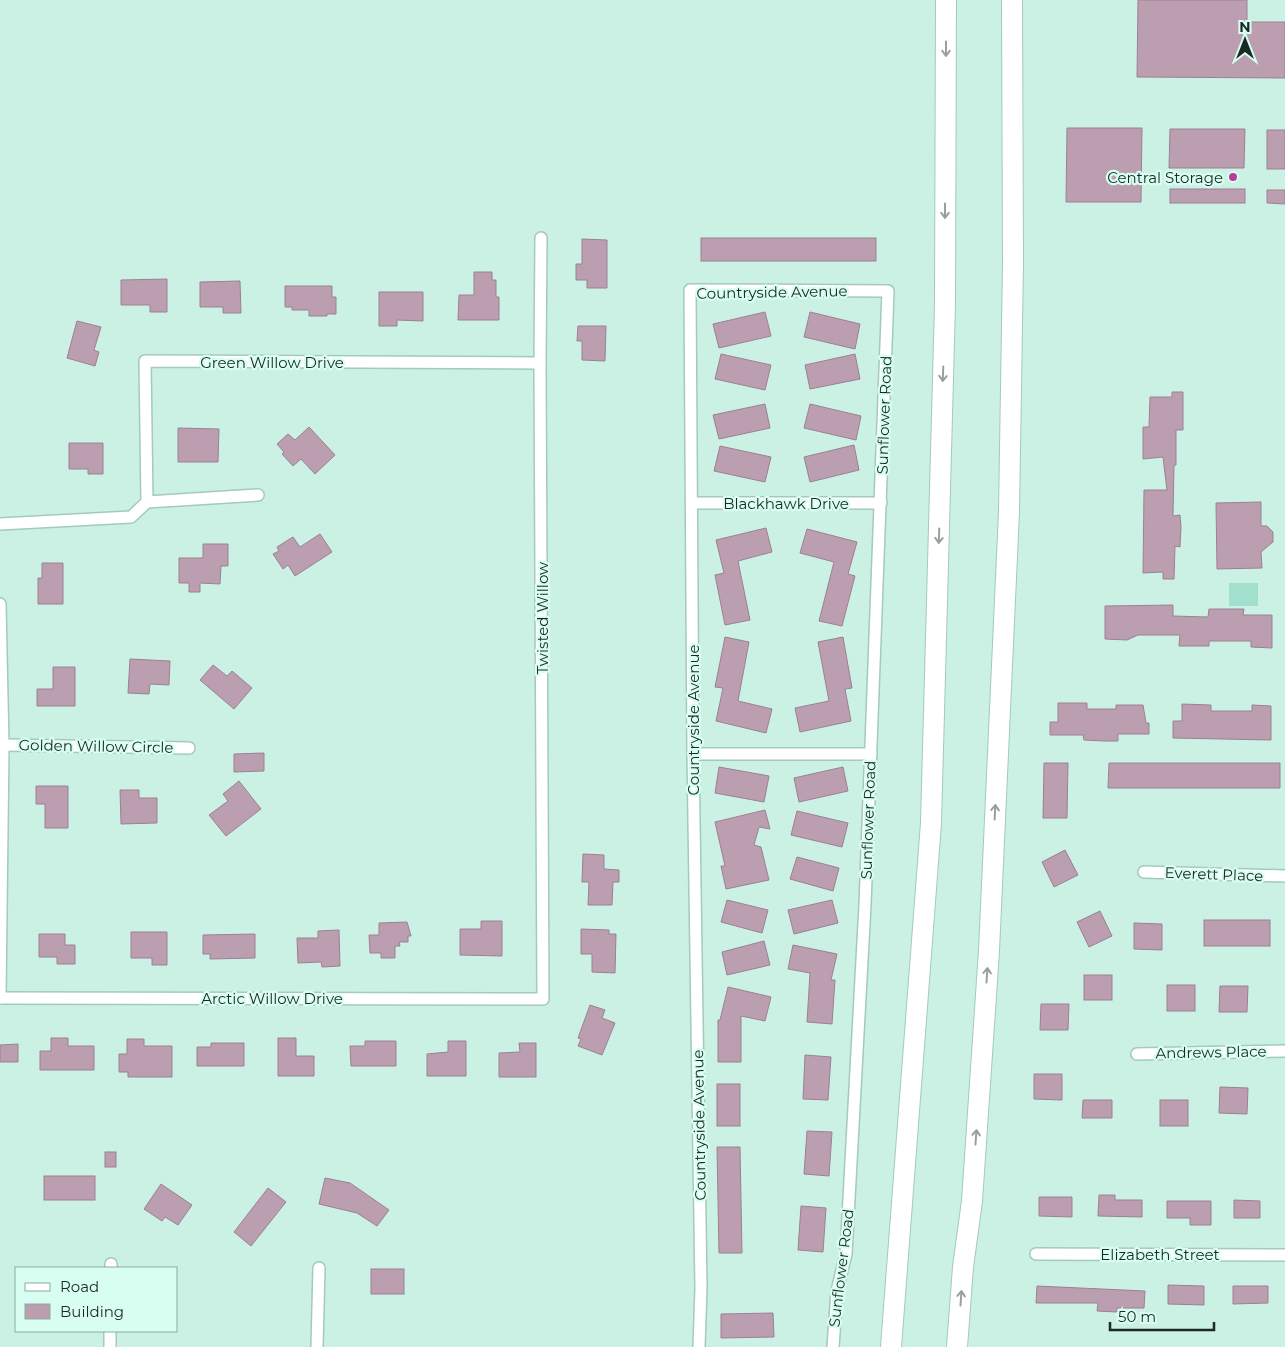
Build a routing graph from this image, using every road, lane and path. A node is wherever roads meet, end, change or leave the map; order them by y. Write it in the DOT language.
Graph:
graph roads {
  1 [pos="946,0"];
  2 [pos="1012,0"];
  3 [pos="541,238"];
  4 [pos="888,291"];
  5 [pos="540,362"];
  6 [pos="258,494"];
  7 [pos="147,502"];
  8 [pos="692,503"];
  9 [pos="881,503"];
  10 [pos="0,524"];
  11 [pos="0,604"];
  12 [pos="2,745"];
  13 [pos="190,748"];
  14 [pos="693,754"];
  15 [pos="871,754"];
  16 [pos="1144,872"];
  17 [pos="1285,876"];
  18 [pos="0,998"];
  19 [pos="543,999"];
  20 [pos="1285,1051"];
  21 [pos="1138,1054"];
  22 [pos="1036,1254"];
  23 [pos="1285,1255"];
  24 [pos="319,1268"];
  25 [pos="110,1332"];
  26 [pos="110,1347"];
  27 [pos="317,1347"];
  28 [pos="699,1347"];
  29 [pos="833,1347"];
  30 [pos="890,1347"];
  31 [pos="957,1347"];
  1 -- 30 [label="highway, one-way"];
  31 -- 2 [label="highway, one-way"];
  3 -- 5 [label="street, Twisted Willow"];
  4 -- 8 [label="street, Countryside Avenue"];
  4 -- 9 [label="street, Sunflower Road"];
  5 -- 7 [label="street, Green Willow Drive"];
  5 -- 19 [label="street, Twisted Willow"];
  6 -- 7 [label="street"];
  7 -- 10 [label="street"];
  8 -- 9 [label="street, Blackhawk Drive"];
  8 -- 14 [label="street, Countryside Avenue"];
  9 -- 15 [label="street, Sunflower Road"];
  11 -- 12 [label="street"];
  12 -- 13 [label="street, Golden Willow Circle"];
  12 -- 18 [label="street"];
  14 -- 15 [label="street"];
  14 -- 28 [label="street, Countryside Avenue"];
  15 -- 29 [label="street, Sunflower Road"];
  16 -- 17 [label="street, Everett Place"];
  18 -- 19 [label="street, Arctic Willow Drive"];
  20 -- 21 [label="street, Andrews Place"];
  22 -- 23 [label="street, Elizabeth Street"];
  24 -- 27 [label="street"];
  25 -- 26 [label="street"];
}
